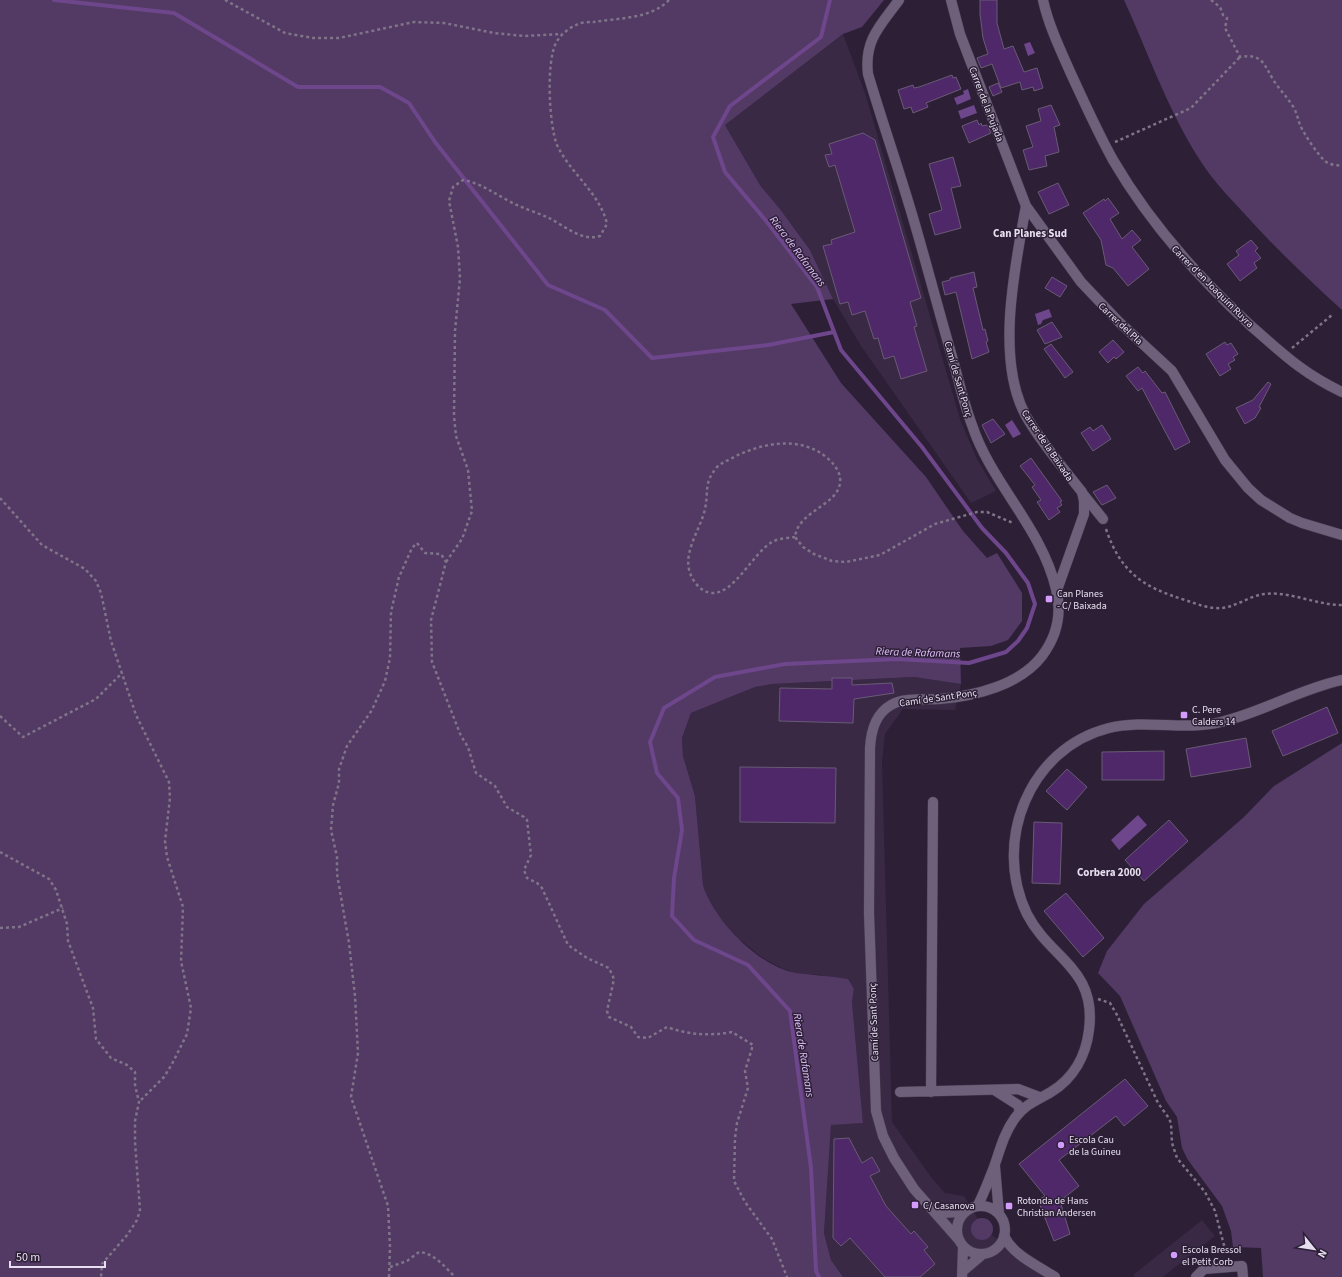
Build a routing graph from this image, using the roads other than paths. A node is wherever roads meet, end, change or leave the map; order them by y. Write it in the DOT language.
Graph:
graph roads {
  1 [pos="899,0"];
  2 [pos="951,0"];
  3 [pos="1043,0"];
  4 [pos="1026,206"];
  5 [pos="1342,392"];
  6 [pos="1082,492"];
  7 [pos="1103,519"];
  8 [pos="1342,535"];
  9 [pos="1057,590"];
  10 [pos="1342,680"];
  11 [pos="933,802"];
  12 [pos="996,1090"];
  13 [pos="900,1092"];
  14 [pos="930,1092"];
  15 [pos="1039,1097"];
  16 [pos="1020,1112"];
  17 [pos="995,1165"];
  18 [pos="978,1205"];
  19 [pos="964,1212"];
  20 [pos="937,1213"];
  21 [pos="999,1214"];
  22 [pos="1004,1236"];
  23 [pos="961,1243"];
  24 [pos="983,1254"];
  25 [pos="962,1274"];
  26 [pos="1056,1277"];
  27 [pos="1196,1277"];
  28 [pos="1243,1277"];
  1 -- 9 [label="street, Camí de Sant Ponç"];
  2 -- 4 [label="street, Carrer de la Pujada"];
  3 -- 5 [label="street, Carrer d'en Joaquim Ruyra"];
  4 -- 6 [label="street, Carrer de la Baixada"];
  4 -- 8 [label="street, Carrer del Pla"];
  6 -- 7 [label="street, Carrer de la Baixada"];
  6 -- 9 [label="street"];
  9 -- 20 [label="street, Camí de Sant Ponç"];
  10 -- 15 [label="street"];
  11 -- 14 [label="street"];
  12 -- 14 [label="street"];
  12 -- 15 [label="street"];
  12 -- 16 [label="street"];
  13 -- 14 [label="street"];
  15 -- 16 [label="street"];
  16 -- 17 [label="street"];
  17 -- 18 [label="street"];
  17 -- 21 [label="street"];
  18 -- 19 [label="street"];
  18 -- 21 [label="street"];
  19 -- 20 [label="street"];
  19 -- 23 [label="street"];
  20 -- 23 [label="street, Camí de Sant Ponç"];
  21 -- 22 [label="street"];
  22 -- 24 [label="street"];
  22 -- 26 [label="street"];
  23 -- 24 [label="street"];
  23 -- 25 [label="street"];
  24 -- 25 [label="street"];
  27 -- 28 [label="street"];
}
